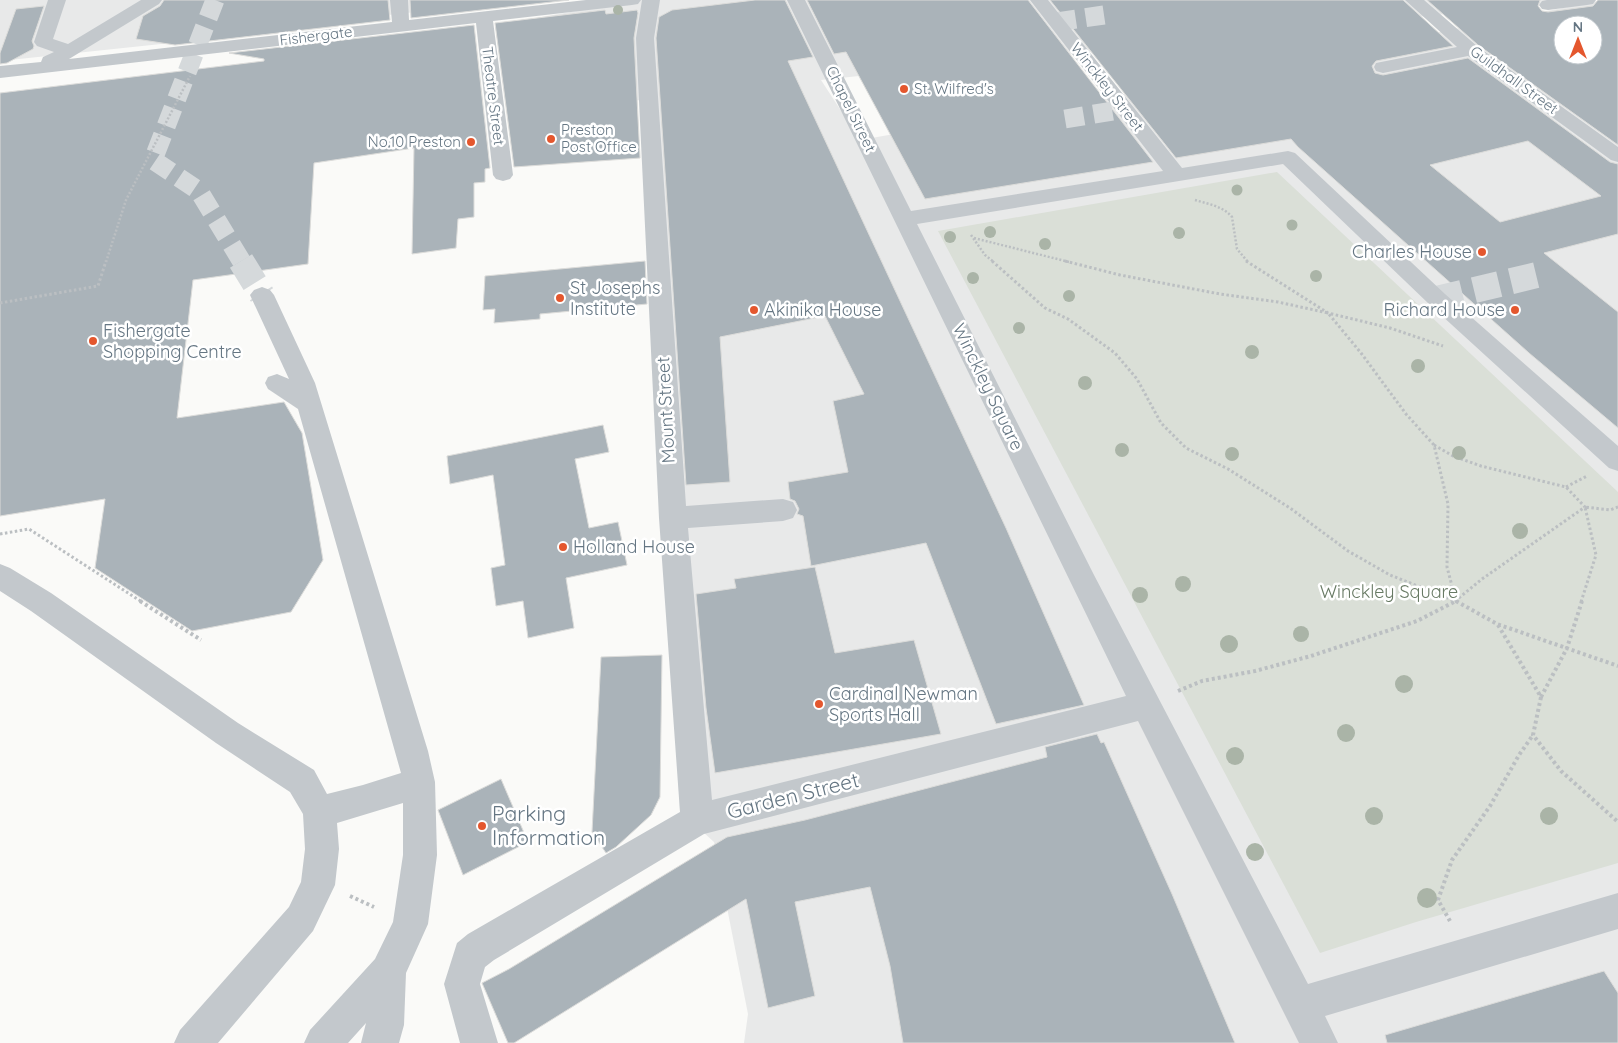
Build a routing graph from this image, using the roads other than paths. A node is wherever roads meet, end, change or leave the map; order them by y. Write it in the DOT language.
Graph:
graph roads {
  1 [pos="57,0"];
  2 [pos="153,0"];
  3 [pos="399,0"];
  4 [pos="632,0"];
  5 [pos="651,0"];
  6 [pos="1039,0"];
  7 [pos="1414,0"];
  8 [pos="1587,0"];
  9 [pos="798,4"];
  10 [pos="1548,5"];
  11 [pos="484,16"];
  12 [pos="401,26"];
  13 [pos="1471,50"];
  14 [pos="70,51"];
  15 [pos="1383,67"];
  16 [pos="32,68"];
  17 [pos="0,72"];
  18 [pos="1618,156"];
  19 [pos="503,175"];
  20 [pos="1171,175"];
  21 [pos="905,219"];
  22 [pos="262,294"];
  23 [pos="277,384"];
  24 [pos="308,403"];
  25 [pos="1618,461"];
  26 [pos="784,510"];
  27 [pos="672,518"];
  28 [pos="0,576"];
  29 [pos="1146,706"];
  30 [pos="419,782"];
  31 [pos="319,812"];
  32 [pos="697,820"];
  33 [pos="1618,911"];
  34 [pos="388,972"];
  35 [pos="1298,1005"];
  36 [pos="193,1043"];
  37 [pos="323,1043"];
  38 [pos="380,1043"];
  39 [pos="479,1043"];
  40 [pos="1318,1043"];
  1 -- 14 [label="street"];
  2 -- 14 [label="street"];
  3 -- 12 [label="street"];
  4 -- 11 [label="street, Fishergate"];
  5 -- 27 [label="street, Mount Street"];
  6 -- 20 [label="street, Winckley Street"];
  7 -- 13 [label="street, Guildhall Street"];
  8 -- 10 [label="street"];
  9 -- 21 [label="street, Chapel Street"];
  11 -- 12 [label="street, Fishergate"];
  11 -- 19 [label="street, Theatre Street"];
  12 -- 16 [label="street, Fishergate"];
  13 -- 15 [label="street"];
  13 -- 18 [label="street, Guildhall Street"];
  14 -- 16 [label="street"];
  16 -- 17 [label="street, Fishergate"];
  20 -- 21 [label="street"];
  20 -- 25 [label="street"];
  21 -- 29 [label="street, Winckley Square"];
  22 -- 24 [label="street"];
  23 -- 24 [label="street"];
  24 -- 30 [label="street"];
  26 -- 27 [label="street"];
  27 -- 32 [label="street, Mount Street"];
  28 -- 31 [label="street"];
  29 -- 32 [label="street, Garden Street"];
  29 -- 35 [label="street, Winckley Square"];
  30 -- 31 [label="street"];
  30 -- 34 [label="street"];
  31 -- 36 [label="street"];
  32 -- 39 [label="street, Garden Street"];
  33 -- 35 [label="street"];
  34 -- 37 [label="street"];
  34 -- 38 [label="street"];
  35 -- 40 [label="street, Winckley Square"];
}
